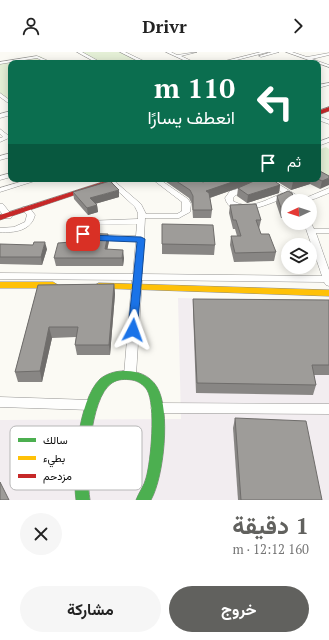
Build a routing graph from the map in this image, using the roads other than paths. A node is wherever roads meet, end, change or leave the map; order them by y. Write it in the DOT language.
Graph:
graph roads {
  1 [pos="79,52"];
  2 [pos="122,52"];
  3 [pos="168,52"];
  4 [pos="195,52"];
  5 [pos="266,52"];
  6 [pos="277,52"];
  7 [pos="288,52"];
  8 [pos="329,54"];
  9 [pos="177,56"];
  10 [pos="18,60"];
  11 [pos="44,60"];
  12 [pos="94,60"];
  13 [pos="139,60"];
  14 [pos="187,60"];
  15 [pos="232,60"];
  16 [pos="245,60"];
  17 [pos="305,60"];
  18 [pos="310,60"];
  19 [pos="0,94"];
  20 [pos="8,101"];
  21 [pos="0,131"];
  22 [pos="0,140"];
  23 [pos="28,182"];
  24 [pos="107,182"];
  25 [pos="115,182"];
  26 [pos="159,182"];
  27 [pos="270,182"];
  28 [pos="250,187"];
  29 [pos="0,190"];
  30 [pos="329,190"];
  31 [pos="288,193"];
  32 [pos="317,196"];
  33 [pos="0,206"];
  34 [pos="26,209"];
  35 [pos="4,217"];
  36 [pos="142,219"];
  37 [pos="317,228"];
  38 [pos="0,230"];
  39 [pos="311,230"];
  40 [pos="329,231"];
  41 [pos="141,239"];
  42 [pos="0,276"];
  43 [pos="137,276"];
  44 [pos="329,281"];
  45 [pos="0,285"];
  46 [pos="137,286"];
  47 [pos="329,293"];
  48 [pos="130,374"];
  49 [pos="0,402"];
  50 [pos="91,405"];
  51 [pos="157,408"];
  52 [pos="329,409"];
  53 [pos="88,426"];
  54 [pos="81,490"];
  55 [pos="83,500"];
  56 [pos="144,500"];
  1 -- 12 [label="street"];
  2 -- 13 [label="street"];
  3 -- 9 [label="street"];
  4 -- 9 [label="street"];
  5 -- 15 [label="street"];
  6 -- 16 [label="street"];
  7 -- 17 [label="street"];
  8 -- 18 [label="street"];
  9 -- 14 [label="street"];
  10 -- 11 [label="street"];
  19 -- 20 [label="street"];
  21 -- 22 [label="street"];
  23 -- 29 [label="street"];
  24 -- 34 [label="street"];
  25 -- 36 [label="street"];
  26 -- 36 [label="street"];
  27 -- 31 [label="street"];
  28 -- 31 [label="street"];
  30 -- 32 [label="street"];
  33 -- 35 [label="street"];
  34 -- 35 [label="street"];
  34 -- 38 [label="street"];
  36 -- 41 [label="street"];
  36 -- 41 [label="street"];
  37 -- 40 [label="street"];
  39 -- 44 [label="street"];
  41 -- 43 [label="street"];
  42 -- 43 [label="street"];
  43 -- 44 [label="street"];
  43 -- 46 [label="street"];
  45 -- 46 [label="street"];
  46 -- 47 [label="street"];
  46 -- 48 [label="street"];
  48 -- 50 [label="street"];
  48 -- 51 [label="street"];
  49 -- 50 [label="street"];
  50 -- 53 [label="street"];
  51 -- 52 [label="street"];
  51 -- 56 [label="street"];
  54 -- 55 [label="street"];
}
